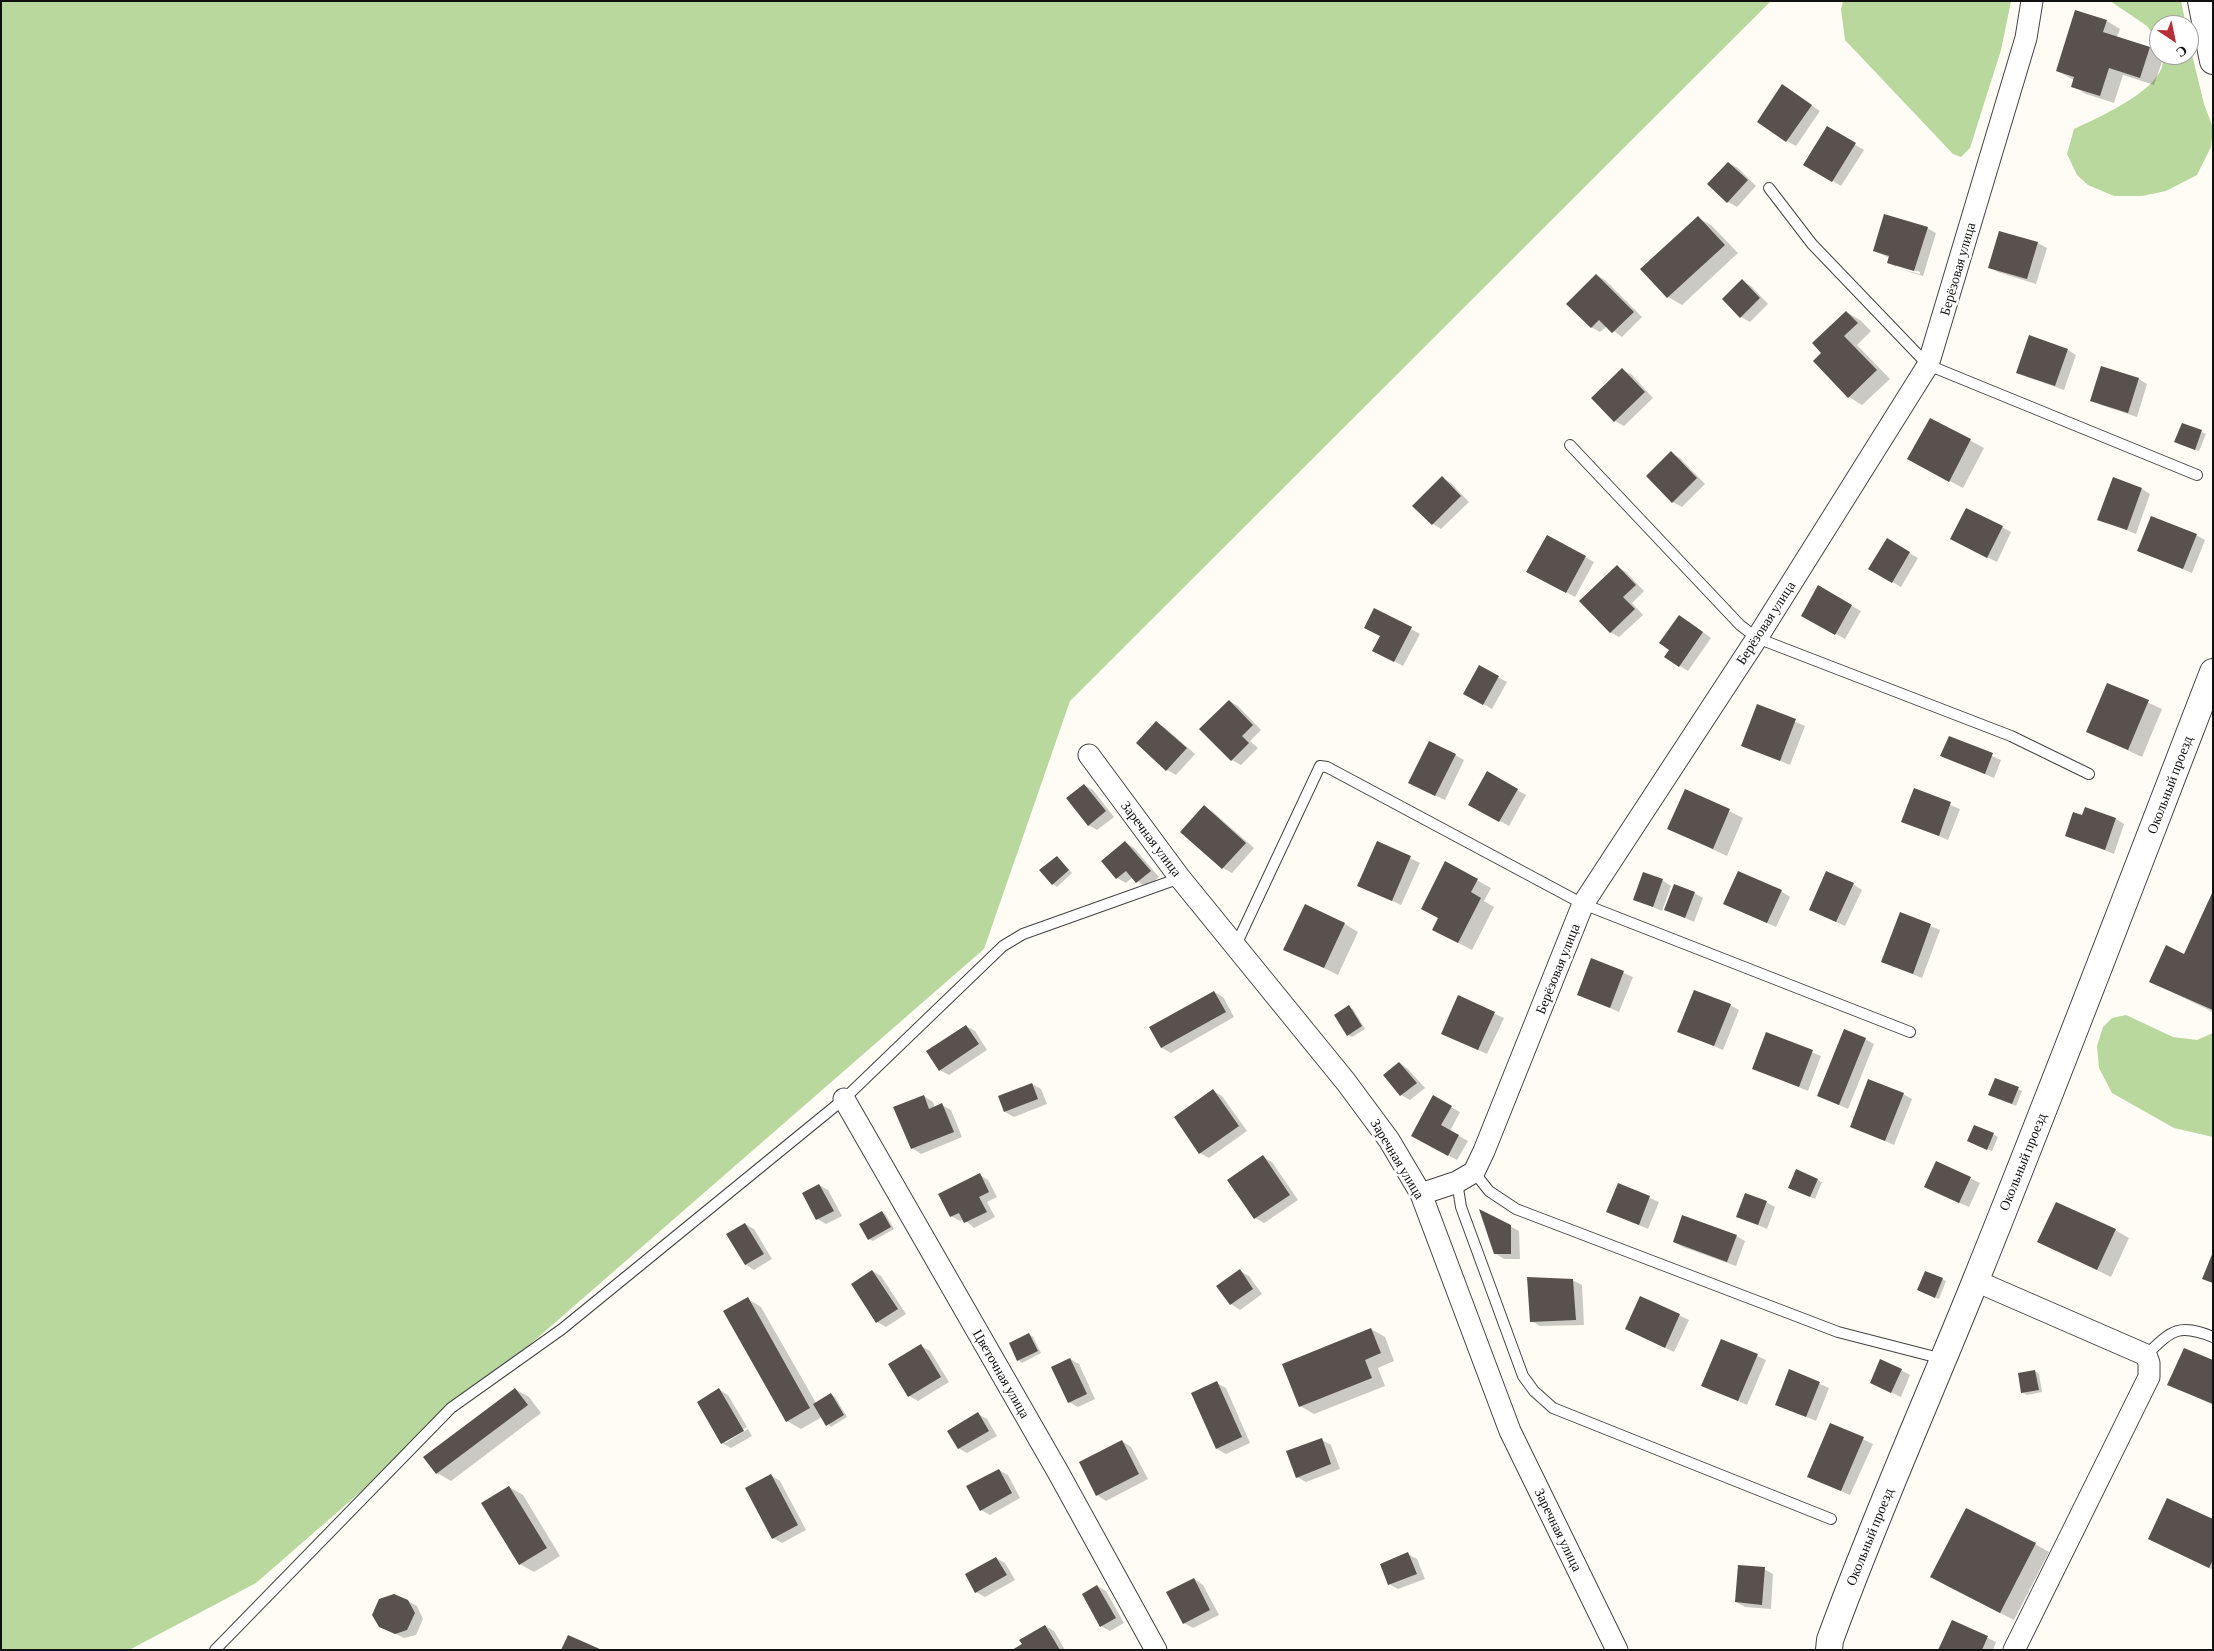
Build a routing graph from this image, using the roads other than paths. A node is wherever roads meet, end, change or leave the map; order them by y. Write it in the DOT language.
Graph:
graph roads {
  1 [pos="2032,1"];
  2 [pos="2202,1"];
  3 [pos="2213,61"];
  4 [pos="1769,188"];
  5 [pos="1928,365"];
  6 [pos="1570,445"];
  7 [pos="2197,475"];
  8 [pos="1757,638"];
  9 [pos="2213,672"];
  10 [pos="1089,755"];
  11 [pos="2088,774"];
  12 [pos="1180,878"];
  13 [pos="1583,904"];
  14 [pos="1236,945"];
  15 [pos="1910,1032"];
  16 [pos="844,1099"];
  17 [pos="1466,1177"];
  18 [pos="1421,1194"];
  19 [pos="1976,1281"];
  20 [pos="2213,1337"];
  21 [pos="2146,1355"];
  22 [pos="1944,1360"];
  23 [pos="1831,1519"];
  24 [pos="1612,1649"];
  25 [pos="215,1650"];
  26 [pos="1156,1650"];
  27 [pos="1829,1650"];
  28 [pos="2014,1650"];
  1 -- 5 [label="street, Берёзовая улица"];
  2 -- 3 [label="street"];
  4 -- 5 [label="lane"];
  5 -- 7 [label="lane"];
  5 -- 8 [label="street, Берёзовая улица"];
  6 -- 8 [label="lane"];
  8 -- 11 [label="lane"];
  8 -- 13 [label="street, Берёзовая улица"];
  9 -- 19 [label="street, Окольный проезд"];
  10 -- 12 [label="street, Заречная улица"];
  12 -- 14 [label="street, Заречная улица"];
  12 -- 16 [label="lane"];
  13 -- 14 [label="lane"];
  13 -- 15 [label="lane"];
  13 -- 17 [label="street, Берёзовая улица"];
  14 -- 18 [label="street, Заречная улица"];
  16 -- 25 [label="lane"];
  16 -- 26 [label="street, Цветочная улица"];
  17 -- 18 [label="street"];
  17 -- 22 [label="lane"];
  17 -- 23 [label="lane"];
  18 -- 24 [label="street, Заречная улица"];
  19 -- 21 [label="street"];
  19 -- 22 [label="street, Окольный проезд"];
  20 -- 21 [label="lane"];
  21 -- 28 [label="street"];
  22 -- 27 [label="street, Окольный проезд"];
}
